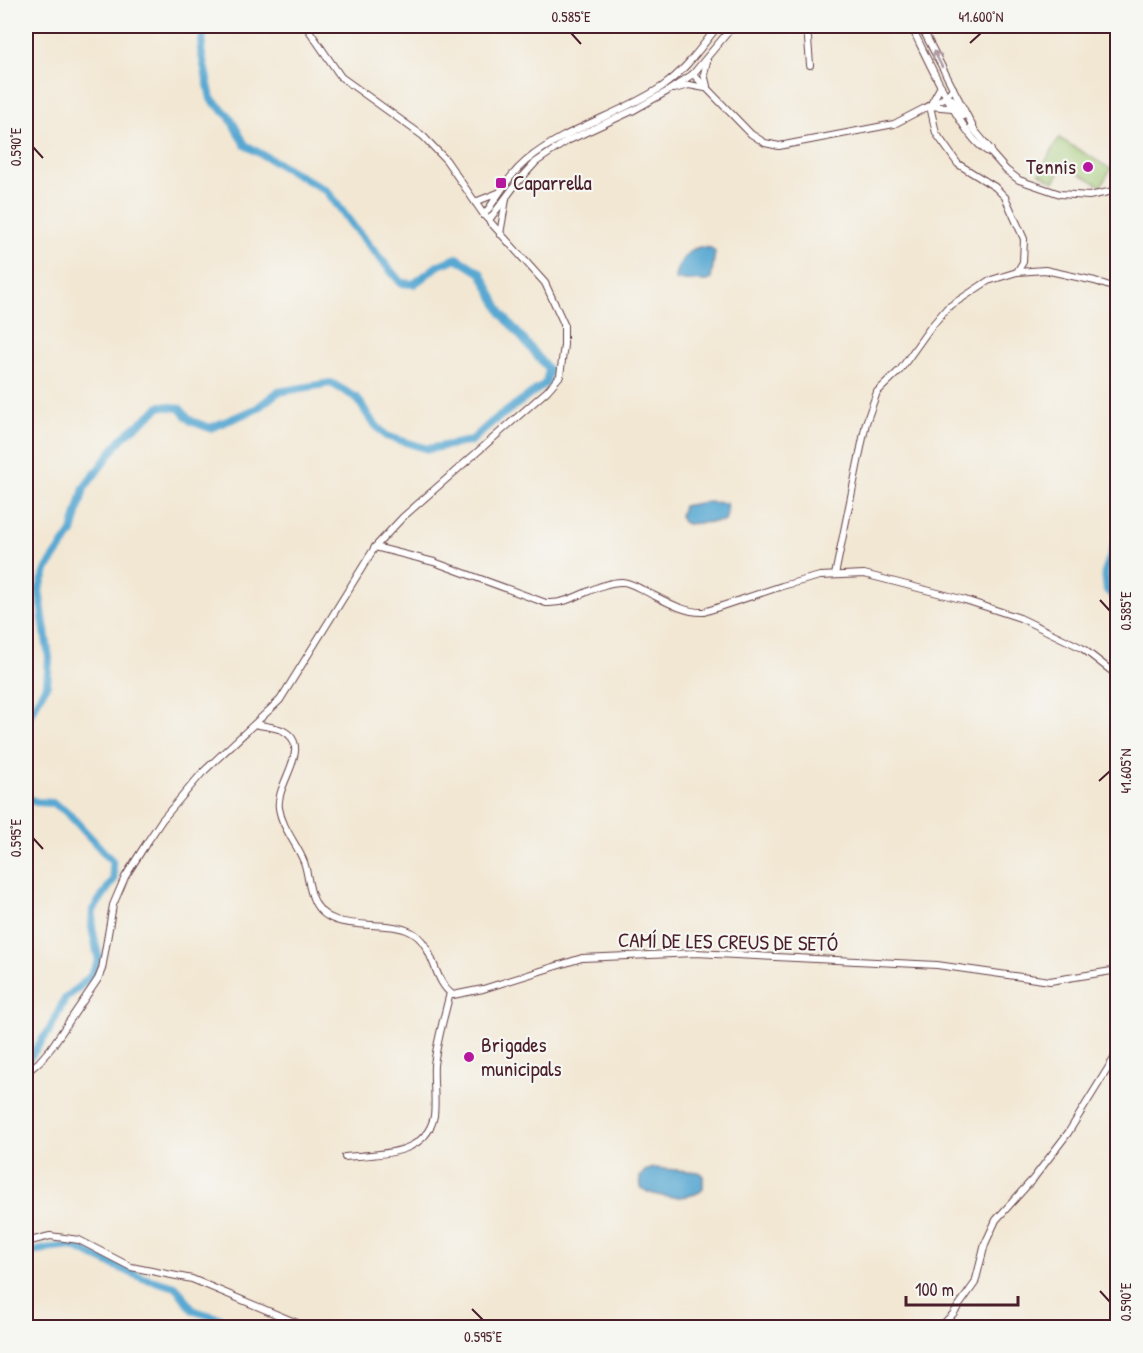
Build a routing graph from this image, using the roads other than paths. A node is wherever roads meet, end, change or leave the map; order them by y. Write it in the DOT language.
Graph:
graph roads {
  1 [pos="306,26"];
  2 [pos="718,26"];
  3 [pos="734,26"];
  4 [pos="807,26"];
  5 [pos="911,26"];
  6 [pos="921,26"];
  7 [pos="700,49"];
  8 [pos="708,57"];
  9 [pos="810,66"];
  10 [pos="693,74"];
  11 [pos="672,79"];
  12 [pos="941,86"];
  13 [pos="953,88"];
  14 [pos="708,90"];
  15 [pos="668,91"];
  16 [pos="946,97"];
  17 [pos="930,105"];
  18 [pos="952,108"];
  19 [pos="974,129"];
  20 [pos="991,153"];
  21 [pos="1118,190"];
  22 [pos="499,193"];
  23 [pos="507,196"];
  24 [pos="476,202"];
  25 [pos="486,218"];
  26 [pos="500,234"];
  27 [pos="1017,272"];
  28 [pos="1118,289"];
  29 [pos="375,547"];
  30 [pos="835,575"];
  31 [pos="1118,676"];
  32 [pos="255,724"];
  33 [pos="1118,970"];
  34 [pos="450,993"];
  35 [pos="1118,1052"];
  36 [pos="26,1073"];
  37 [pos="345,1156"];
  38 [pos="26,1242"];
  39 [pos="309,1328"];
  40 [pos="939,1328"];
  1 -- 24 [label="street"];
  2 -- 7 [label="street"];
  3 -- 8 [label="street"];
  4 -- 9 [label="street"];
  5 -- 12 [label="street"];
  13 -- 6 [label="street, one-way"];
  7 -- 10 [label="street"];
  7 -- 11 [label="street"];
  8 -- 10 [label="street"];
  8 -- 14 [label="street"];
  10 -- 11 [label="street"];
  10 -- 14 [label="street"];
  10 -- 15 [label="street"];
  11 -- 22 [label="street"];
  12 -- 16 [label="street"];
  12 -- 17 [label="street"];
  13 -- 16 [label="street"];
  13 -- 19 [label="street"];
  14 -- 15 [label="street"];
  14 -- 17 [label="street"];
  15 -- 23 [label="street"];
  16 -- 17 [label="street"];
  16 -- 18 [label="street"];
  16 -- 19 [label="street"];
  17 -- 18 [label="street"];
  17 -- 27 [label="street"];
  18 -- 20 [label="street"];
  19 -- 20 [label="street"];
  20 -- 21 [label="street"];
  22 -- 24 [label="street"];
  22 -- 25 [label="street"];
  23 -- 25 [label="street"];
  23 -- 26 [label="street"];
  24 -- 25 [label="street"];
  25 -- 26 [label="street"];
  26 -- 29 [label="street"];
  27 -- 28 [label="street"];
  27 -- 30 [label="street"];
  29 -- 30 [label="street"];
  29 -- 32 [label="street"];
  30 -- 31 [label="street"];
  32 -- 34 [label="street"];
  32 -- 36 [label="street"];
  33 -- 34 [label="street, CAMÍ DE LES CREUS DE SETÓ"];
  34 -- 37 [label="street"];
  35 -- 40 [label="street"];
  38 -- 39 [label="street"];
}
